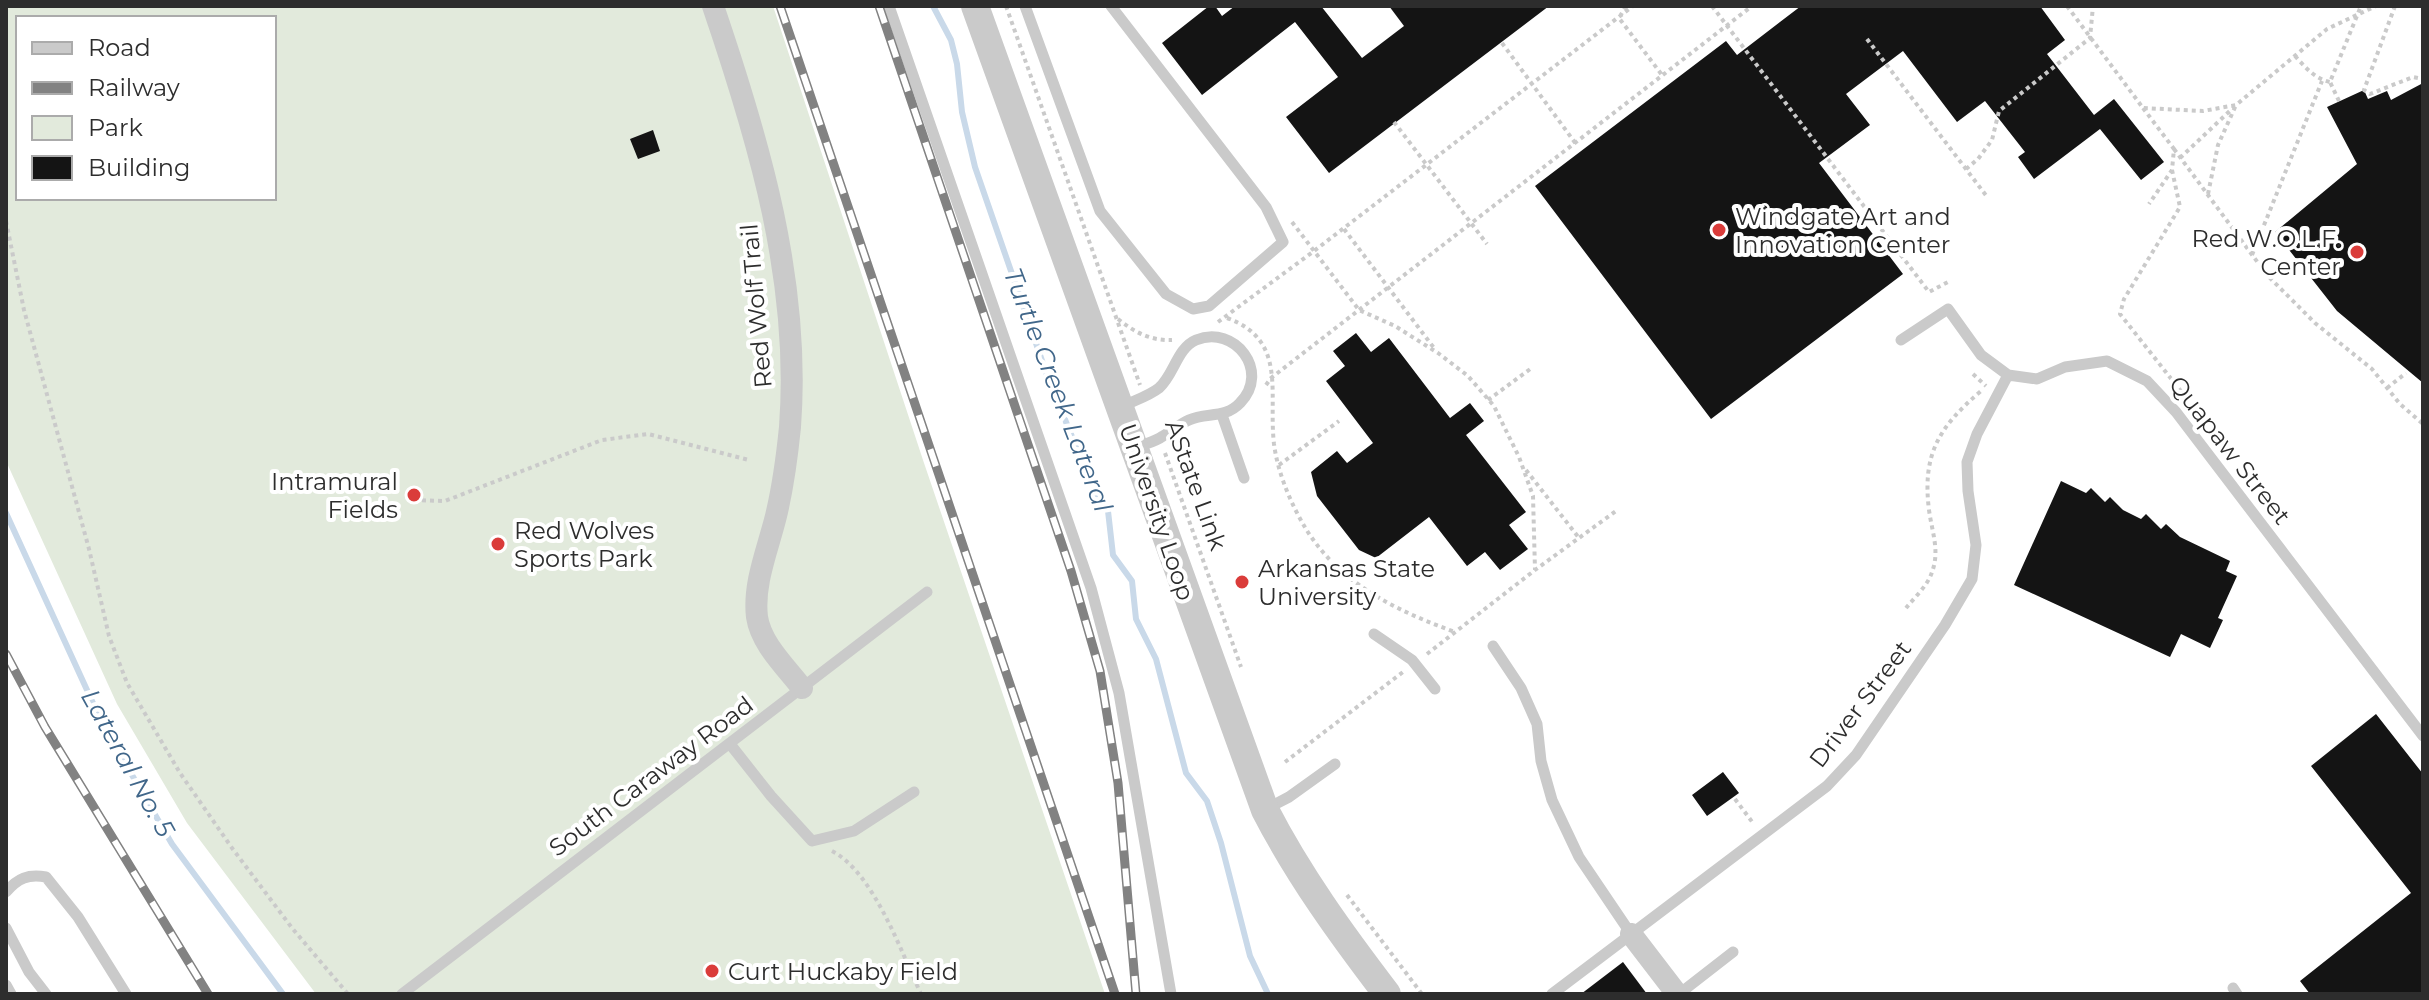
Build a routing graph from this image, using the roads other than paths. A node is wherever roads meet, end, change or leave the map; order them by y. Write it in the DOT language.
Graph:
graph roads {
  1 [pos="713,6"];
  2 [pos="889,6"];
  3 [pos="975,6"];
  4 [pos="1025,6"];
  5 [pos="1111,6"];
  6 [pos="1901,340"];
  7 [pos="2008,375"];
  8 [pos="1132,402"];
  9 [pos="1222,415"];
  10 [pos="1147,443"];
  11 [pos="1244,478"];
  12 [pos="927,592"];
  13 [pos="1374,634"];
  14 [pos="1493,646"];
  15 [pos="802,688"];
  16 [pos="1435,689"];
  17 [pos="2423,736"];
  18 [pos="730,744"];
  19 [pos="1335,764"];
  20 [pos="914,792"];
  21 [pos="1265,810"];
  22 [pos="6,892"];
  23 [pos="6,928"];
  24 [pos="1631,934"];
  25 [pos="1733,952"];
  26 [pos="6,985"];
  27 [pos="11,994"];
  28 [pos="46,994"];
  29 [pos="126,994"];
  30 [pos="402,994"];
  31 [pos="1171,994"];
  32 [pos="1387,994"];
  33 [pos="1552,994"];
  34 [pos="1678,994"];
  1 -- 15 [label="street, Red Wolf Trail"];
  2 -- 31 [label="lane"];
  3 -- 8 [label="street, University Loop"];
  4 -- 5 [label="lane"];
  6 -- 7 [label="lane"];
  7 -- 17 [label="lane, Quapaw Street"];
  7 -- 24 [label="lane, Driver Street"];
  8 -- 9 [label="lane"];
  8 -- 10 [label="street, University Loop"];
  9 -- 10 [label="lane"];
  9 -- 11 [label="lane"];
  10 -- 21 [label="street, University Loop"];
  12 -- 15 [label="lane, South Caraway Road"];
  13 -- 16 [label="lane"];
  14 -- 24 [label="lane"];
  15 -- 18 [label="lane, South Caraway Road"];
  18 -- 20 [label="lane"];
  18 -- 30 [label="lane, South Caraway Road"];
  19 -- 21 [label="lane"];
  21 -- 32 [label="street, University Loop"];
  22 -- 29 [label="lane"];
  23 -- 28 [label="lane"];
  24 -- 33 [label="lane, Driver Street"];
  24 -- 34 [label="street"];
  25 -- 34 [label="lane"];
  26 -- 27 [label="lane"];
}
